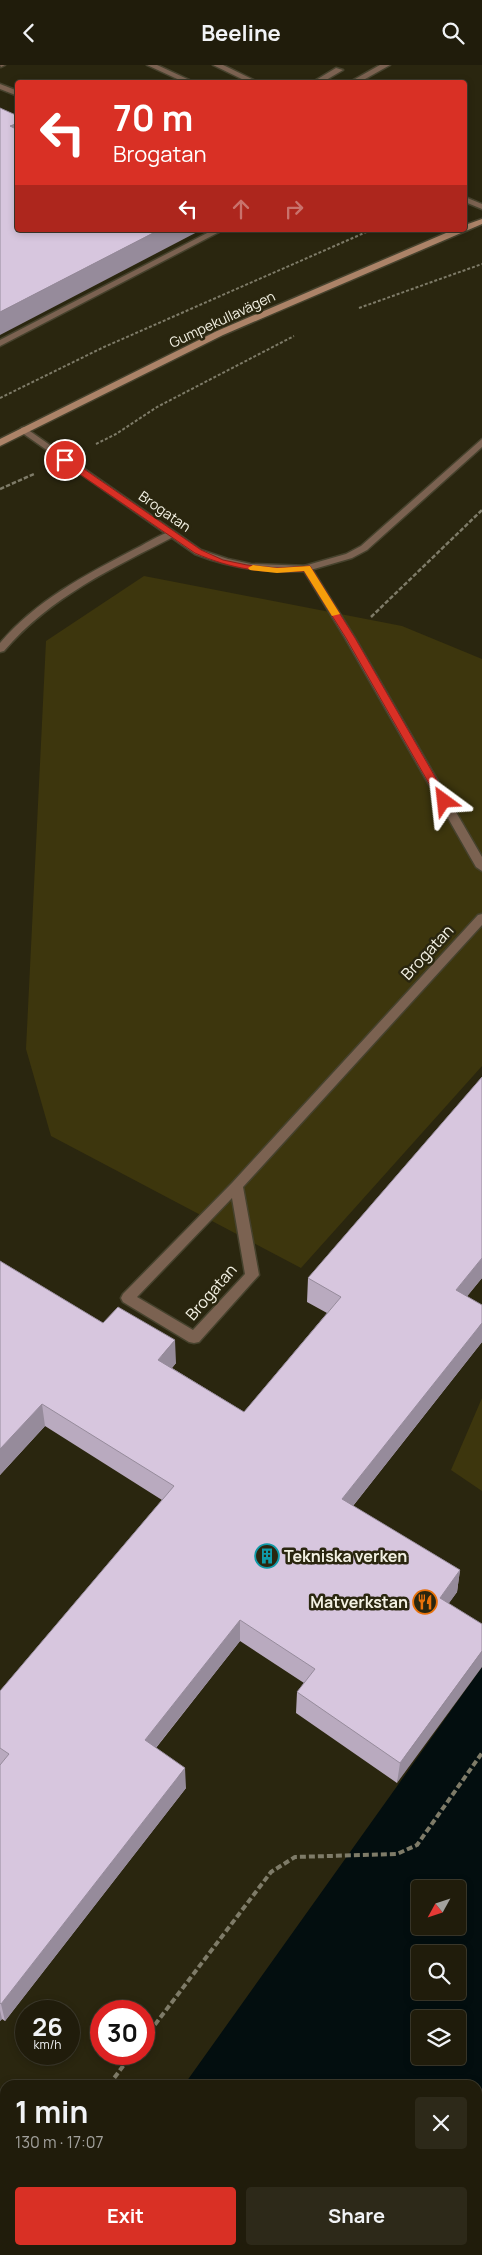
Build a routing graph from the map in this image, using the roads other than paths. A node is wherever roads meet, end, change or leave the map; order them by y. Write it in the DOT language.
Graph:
graph roads {
  1 [pos="152,65"];
  2 [pos="217,65"];
  3 [pos="328,65"];
  4 [pos="386,65"];
  5 [pos="186,80"];
  6 [pos="250,80"];
  7 [pos="320,80"];
  8 [pos="357,80"];
  9 [pos="0,86"];
  10 [pos="15,93"];
  11 [pos="467,200"];
  12 [pos="482,207"];
  13 [pos="482,221"];
  14 [pos="467,227"];
  15 [pos="215,232"];
  16 [pos="455,232"];
  17 [pos="0,343"];
  18 [pos="24,430"];
  19 [pos="482,442"];
  20 [pos="0,443"];
  21 [pos="172,534"];
  22 [pos="307,568"];
  23 [pos="0,649"];
  24 [pos="482,867"];
  25 [pos="482,918"];
  26 [pos="236,1185"];
  1 -- 5 [label="street"];
  2 -- 6 [label="street"];
  3 -- 7 [label="street"];
  4 -- 8 [label="street"];
  9 -- 10 [label="street"];
  11 -- 12 [label="street"];
  13 -- 14 [label="street"];
  15 -- 17 [label="street"];
  16 -- 18 [label="street, Gumpekullavägen"];
  18 -- 20 [label="street, Gumpekullavägen"];
  18 -- 21 [label="street, Brogatan"];
  19 -- 22 [label="street, Brogatan"];
  21 -- 22 [label="street, Brogatan"];
  21 -- 23 [label="street"];
  22 -- 24 [label="street"];
  25 -- 26 [label="street, Brogatan"];
  26 -- 26 [label="street, Brogatan"];
}
